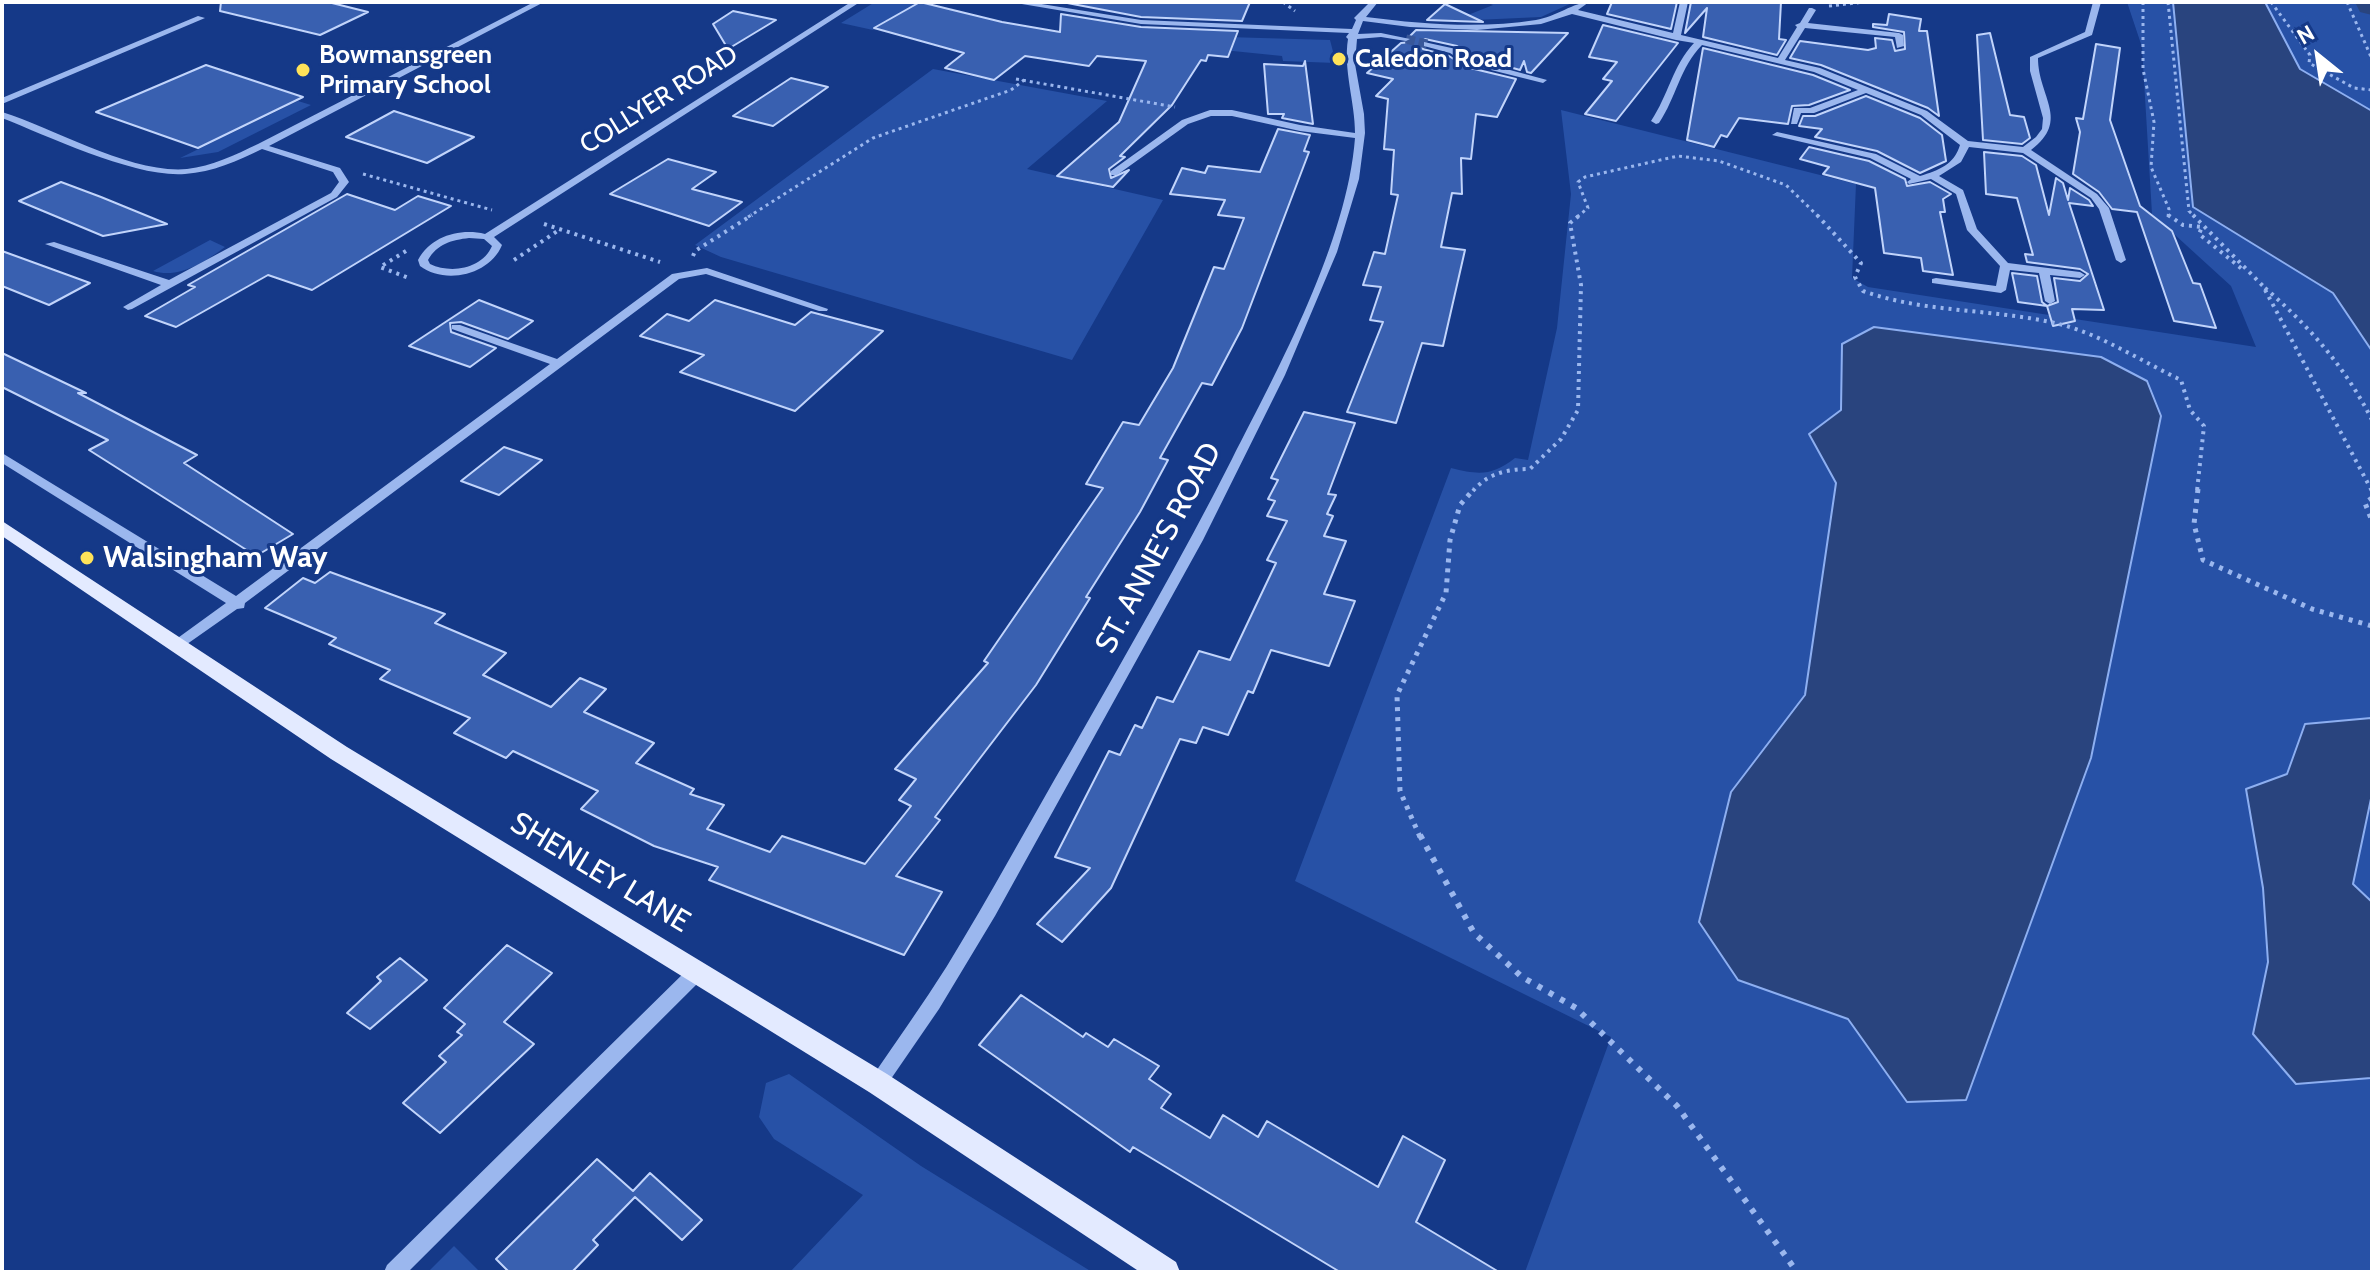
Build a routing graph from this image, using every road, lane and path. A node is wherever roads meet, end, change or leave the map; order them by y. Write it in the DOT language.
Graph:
graph roads {
  1 [pos="540,2"];
  2 [pos="856,2"];
  3 [pos="1014,2"];
  4 [pos="1374,2"];
  5 [pos="1585,2"];
  6 [pos="1684,2"];
  7 [pos="1865,2"];
  8 [pos="1889,2"];
  9 [pos="1921,2"];
  10 [pos="2097,2"];
  11 [pos="2143,2"];
  12 [pos="2168,2"];
  13 [pos="2271,2"];
  14 [pos="2347,2"];
  15 [pos="1812,10"];
  16 [pos="1575,12"];
  17 [pos="201,18"];
  18 [pos="1799,25"];
  19 [pos="1353,29"];
  20 [pos="1676,38"];
  21 [pos="1406,39"];
  22 [pos="1699,43"];
  23 [pos="1427,44"];
  24 [pos="1900,46"];
  25 [pos="2372,59"];
  26 [pos="1781,60"];
  27 [pos="1016,79"];
  28 [pos="1024,80"];
  29 [pos="1543,80"];
  30 [pos="1868,89"];
  31 [pos="2372,90"];
  32 [pos="2,101"];
  33 [pos="1203,114"];
  34 [pos="2,115"];
  35 [pos="1656,121"];
  36 [pos="1794,122"];
  37 [pos="1777,135"];
  38 [pos="1360,136"];
  39 [pos="1965,144"];
  40 [pos="261,146"];
  41 [pos="2025,150"];
  42 [pos="1114,173"];
  43 [pos="1932,176"];
  44 [pos="487,237"];
  45 [pos="50,244"];
  46 [pos="2121,260"];
  47 [pos="2005,266"];
  48 [pos="2044,271"];
  49 [pos="685,273"];
  50 [pos="2080,275"];
  51 [pos="1936,281"];
  52 [pos="169,284"];
  53 [pos="2263,286"];
  54 [pos="2050,301"];
  55 [pos="128,307"];
  56 [pos="823,309"];
  57 [pos="456,327"];
  58 [pos="558,363"];
  59 [pos="2372,420"];
  60 [pos="2,457"];
  61 [pos="2372,491"];
  62 [pos="2372,498"];
  63 [pos="2372,521"];
  64 [pos="2,527"];
  65 [pos="239,604"];
  66 [pos="2372,626"];
  67 [pos="180,644"];
  68 [pos="697,972"];
  69 [pos="878,1083"];
  70 [pos="394,1272"];
  71 [pos="1166,1272"];
  72 [pos="1797,1272"];
  1 -- 40 [label="street"];
  2 -- 44 [label="street, COLLYER ROAD"];
  3 -- 19 [label="street"];
  4 -- 19 [label="street"];
  5 -- 16 [label="street"];
  6 -- 20 [label="street"];
  7 -- 15 [label="path"];
  8 -- 9 [label="path"];
  10 -- 41 [label="street"];
  11 -- 53 [label="path"];
  12 -- 53 [label="path"];
  13 -- 31 [label="path"];
  14 -- 25 [label="path"];
  15 -- 18 [label="street"];
  16 -- 19 [label="street"];
  16 -- 20 [label="street"];
  17 -- 32 [label="street"];
  18 -- 24 [label="street"];
  18 -- 26 [label="street"];
  19 -- 21 [label="street"];
  19 -- 38 [label="street, ST. ANNE'S ROAD"];
  20 -- 22 [label="street"];
  22 -- 26 [label="street"];
  22 -- 35 [label="street"];
  23 -- 29 [label="street"];
  26 -- 30 [label="street"];
  27 -- 28 [label="path"];
  28 -- 33 [label="path"];
  28 -- 49 [label="path"];
  30 -- 36 [label="street"];
  30 -- 39 [label="street"];
  33 -- 38 [label="street"];
  33 -- 42 [label="street"];
  34 -- 40 [label="street"];
  37 -- 43 [label="street"];
  38 -- 69 [label="street, ST. ANNE'S ROAD"];
  39 -- 41 [label="street"];
  39 -- 43 [label="street"];
  40 -- 52 [label="street"];
  41 -- 46 [label="street"];
  43 -- 47 [label="street"];
  44 -- 44 [label="street, COLLYER ROAD"];
  45 -- 52 [label="street"];
  47 -- 48 [label="street"];
  47 -- 51 [label="street"];
  48 -- 50 [label="street"];
  48 -- 54 [label="street"];
  49 -- 56 [label="street"];
  49 -- 58 [label="street"];
  52 -- 55 [label="street"];
  53 -- 59 [label="path"];
  53 -- 61 [label="path"];
  57 -- 58 [label="street"];
  58 -- 65 [label="street"];
  60 -- 65 [label="street"];
  62 -- 63 [label="path"];
  64 -- 67 [label="main road, SHENLEY LANE"];
  65 -- 67 [label="street"];
  66 -- 72 [label="path"];
  67 -- 68 [label="main road, SHENLEY LANE"];
  68 -- 69 [label="main road, SHENLEY LANE"];
  68 -- 70 [label="street"];
  69 -- 71 [label="main road, SHENLEY LANE"];
}
